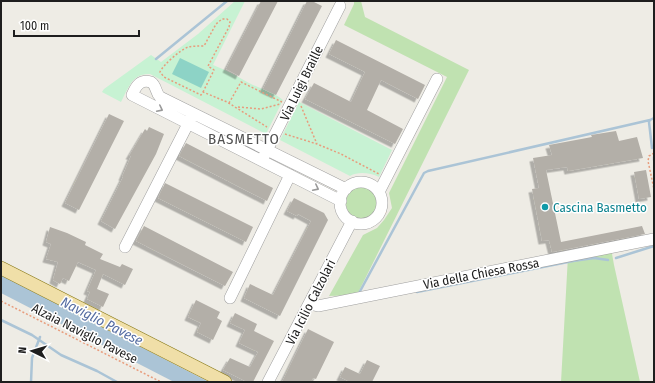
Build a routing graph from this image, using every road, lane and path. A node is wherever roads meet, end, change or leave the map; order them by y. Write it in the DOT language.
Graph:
graph roads {
  1 [pos="340,6"];
  2 [pos="166,78"];
  3 [pos="437,79"];
  4 [pos="164,83"];
  5 [pos="203,92"];
  6 [pos="229,103"];
  7 [pos="301,104"];
  8 [pos="236,107"];
  9 [pos="191,119"];
  10 [pos="270,130"];
  11 [pos="281,133"];
  12 [pos="317,144"];
  13 [pos="267,150"];
  14 [pos="654,153"];
  15 [pos="262,161"];
  16 [pos="290,175"];
  17 [pos="380,175"];
  18 [pos="346,189"];
  19 [pos="654,189"];
  20 [pos="379,192"];
  21 [pos="341,200"];
  22 [pos="387,210"];
  23 [pos="352,221"];
  24 [pos="374,225"];
  25 [pos="654,239"];
  26 [pos="125,247"];
  27 [pos="1,268"];
  28 [pos="230,298"];
  29 [pos="1,301"];
  30 [pos="309,304"];
  31 [pos="161,382"];
  32 [pos="225,382"];
  33 [pos="268,382"];
  1 -- 13 [label="street, Via Luigi Braille"];
  2 -- 4 [label="path"];
  2 -- 5 [label="path"];
  2 -- 5 [label="path"];
  3 -- 20 [label="street"];
  5 -- 6 [label="path"];
  6 -- 8 [label="path"];
  6 -- 8 [label="path"];
  7 -- 12 [label="path"];
  8 -- 10 [label="path"];
  9 -- 9 [label="street, one-way"];
  9 -- 13 [label="street"];
  9 -- 15 [label="street"];
  9 -- 26 [label="street"];
  11 -- 12 [label="path"];
  12 -- 17 [label="path"];
  13 -- 15 [label="street, Via Luigi Braille"];
  13 -- 18 [label="street"];
  14 -- 19 [label="path"];
  15 -- 16 [label="street"];
  16 -- 21 [label="street, one-way"];
  16 -- 28 [label="street"];
  18 -- 20 [label="street"];
  18 -- 21 [label="street"];
  20 -- 23 [label="street"];
  21 -- 23 [label="street"];
  22 -- 24 [label="path"];
  23 -- 30 [label="street, Via Icilio Calzolari"];
  25 -- 30 [label="street, Via della Chiesa Rossa"];
  27 -- 32 [label="main road"];
  29 -- 31 [label="path, Alzaia Naviglio Pavese"];
  30 -- 33 [label="street, Via Icilio Calzolari"];
}
